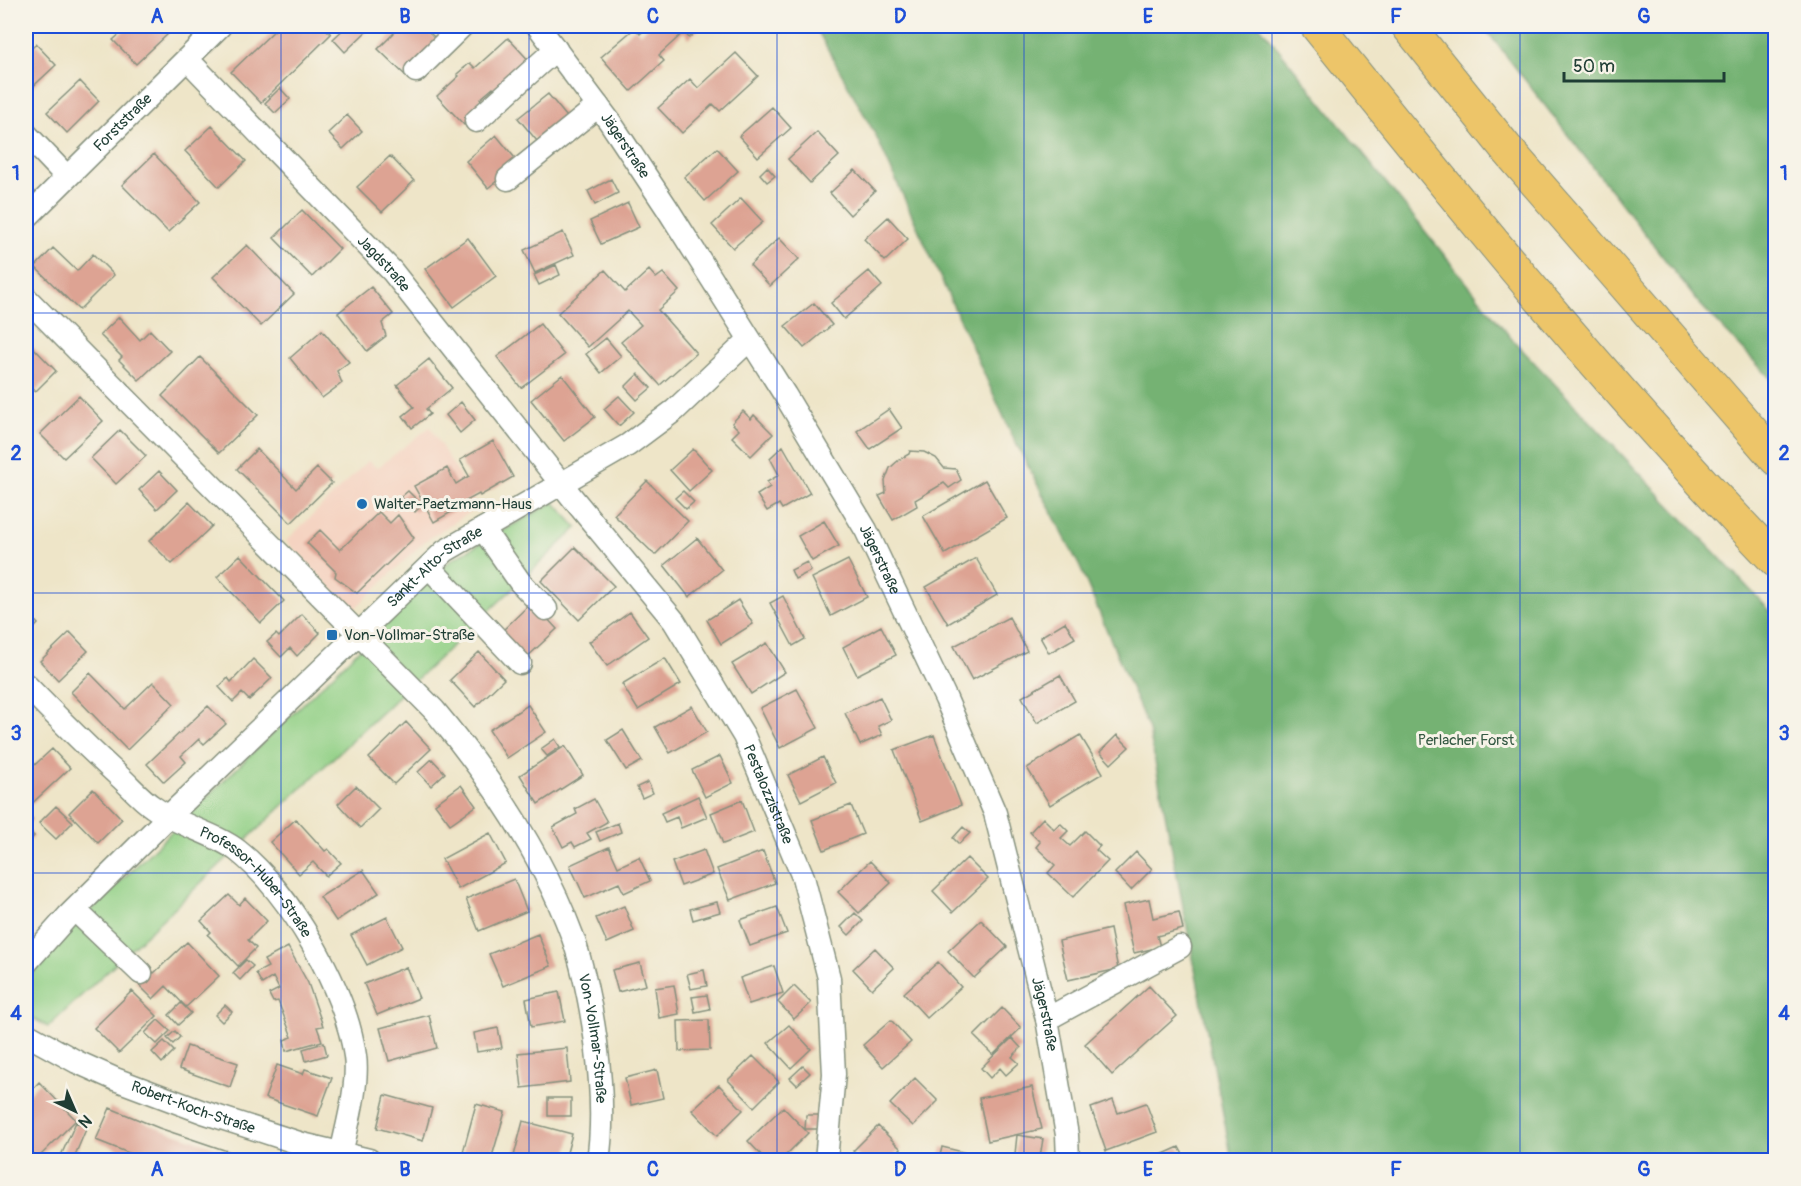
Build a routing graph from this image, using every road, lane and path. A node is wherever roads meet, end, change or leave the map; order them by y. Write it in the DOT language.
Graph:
graph roads {
  1 [pos="220,26"];
  2 [pos="462,26"];
  3 [pos="538,26"];
  4 [pos="1317,26"];
  5 [pos="1408,26"];
  6 [pos="556,49"];
  7 [pos="187,59"];
  8 [pos="416,71"];
  9 [pos="598,106"];
  10 [pos="477,121"];
  11 [pos="26,134"];
  12 [pos="67,177"];
  13 [pos="508,179"];
  14 [pos="26,218"];
  15 [pos="26,298"];
  16 [pos="749,340"];
  17 [pos="1776,459"];
  18 [pos="561,483"];
  19 [pos="483,529"];
  20 [pos="1776,561"];
  21 [pos="429,567"];
  22 [pos="546,609"];
  23 [pos="359,634"];
  24 [pos="520,663"];
  25 [pos="26,685"];
  26 [pos="168,816"];
  27 [pos="75,910"];
  28 [pos="1180,947"];
  29 [pos="26,963"];
  30 [pos="141,973"];
  31 [pos="1047,1019"];
  32 [pos="26,1034"];
  33 [pos="341,1154"];
  34 [pos="369,1161"];
  35 [pos="598,1161"];
  36 [pos="826,1161"];
  37 [pos="1068,1161"];
  1 -- 7 [label="street, Forststraße"];
  2 -- 8 [label="street"];
  3 -- 6 [label="street, Jägerstraße"];
  4 -- 20 [label="highway"];
  5 -- 17 [label="highway"];
  6 -- 9 [label="street, Jägerstraße"];
  6 -- 10 [label="street"];
  7 -- 12 [label="street, Forststraße"];
  7 -- 18 [label="street, Jagdstraße"];
  9 -- 13 [label="street"];
  9 -- 16 [label="street, Jägerstraße"];
  11 -- 12 [label="street"];
  12 -- 14 [label="street, Forststraße"];
  15 -- 23 [label="street, Von-Vollmar-Straße"];
  16 -- 18 [label="street, Sankt-Alto-Straße"];
  16 -- 31 [label="street, Jägerstraße"];
  18 -- 19 [label="street, Sankt-Alto-Straße"];
  18 -- 36 [label="street, Pestalozzistraße"];
  19 -- 21 [label="street, Sankt-Alto-Straße"];
  19 -- 22 [label="street"];
  21 -- 23 [label="street, Sankt-Alto-Straße"];
  21 -- 24 [label="street"];
  23 -- 26 [label="street, Sankt-Alto-Straße"];
  23 -- 35 [label="street, Von-Vollmar-Straße"];
  25 -- 26 [label="street, Professor-Huber-Straße"];
  26 -- 27 [label="street, Sankt-Alto-Straße"];
  26 -- 33 [label="street, Professor-Huber-Straße"];
  27 -- 29 [label="street, Sankt-Alto-Straße"];
  27 -- 30 [label="street"];
  28 -- 31 [label="street"];
  31 -- 37 [label="street, Jägerstraße"];
  32 -- 33 [label="street, Robert-Koch-Straße"];
  33 -- 34 [label="street, Robert-Koch-Straße"];
}
